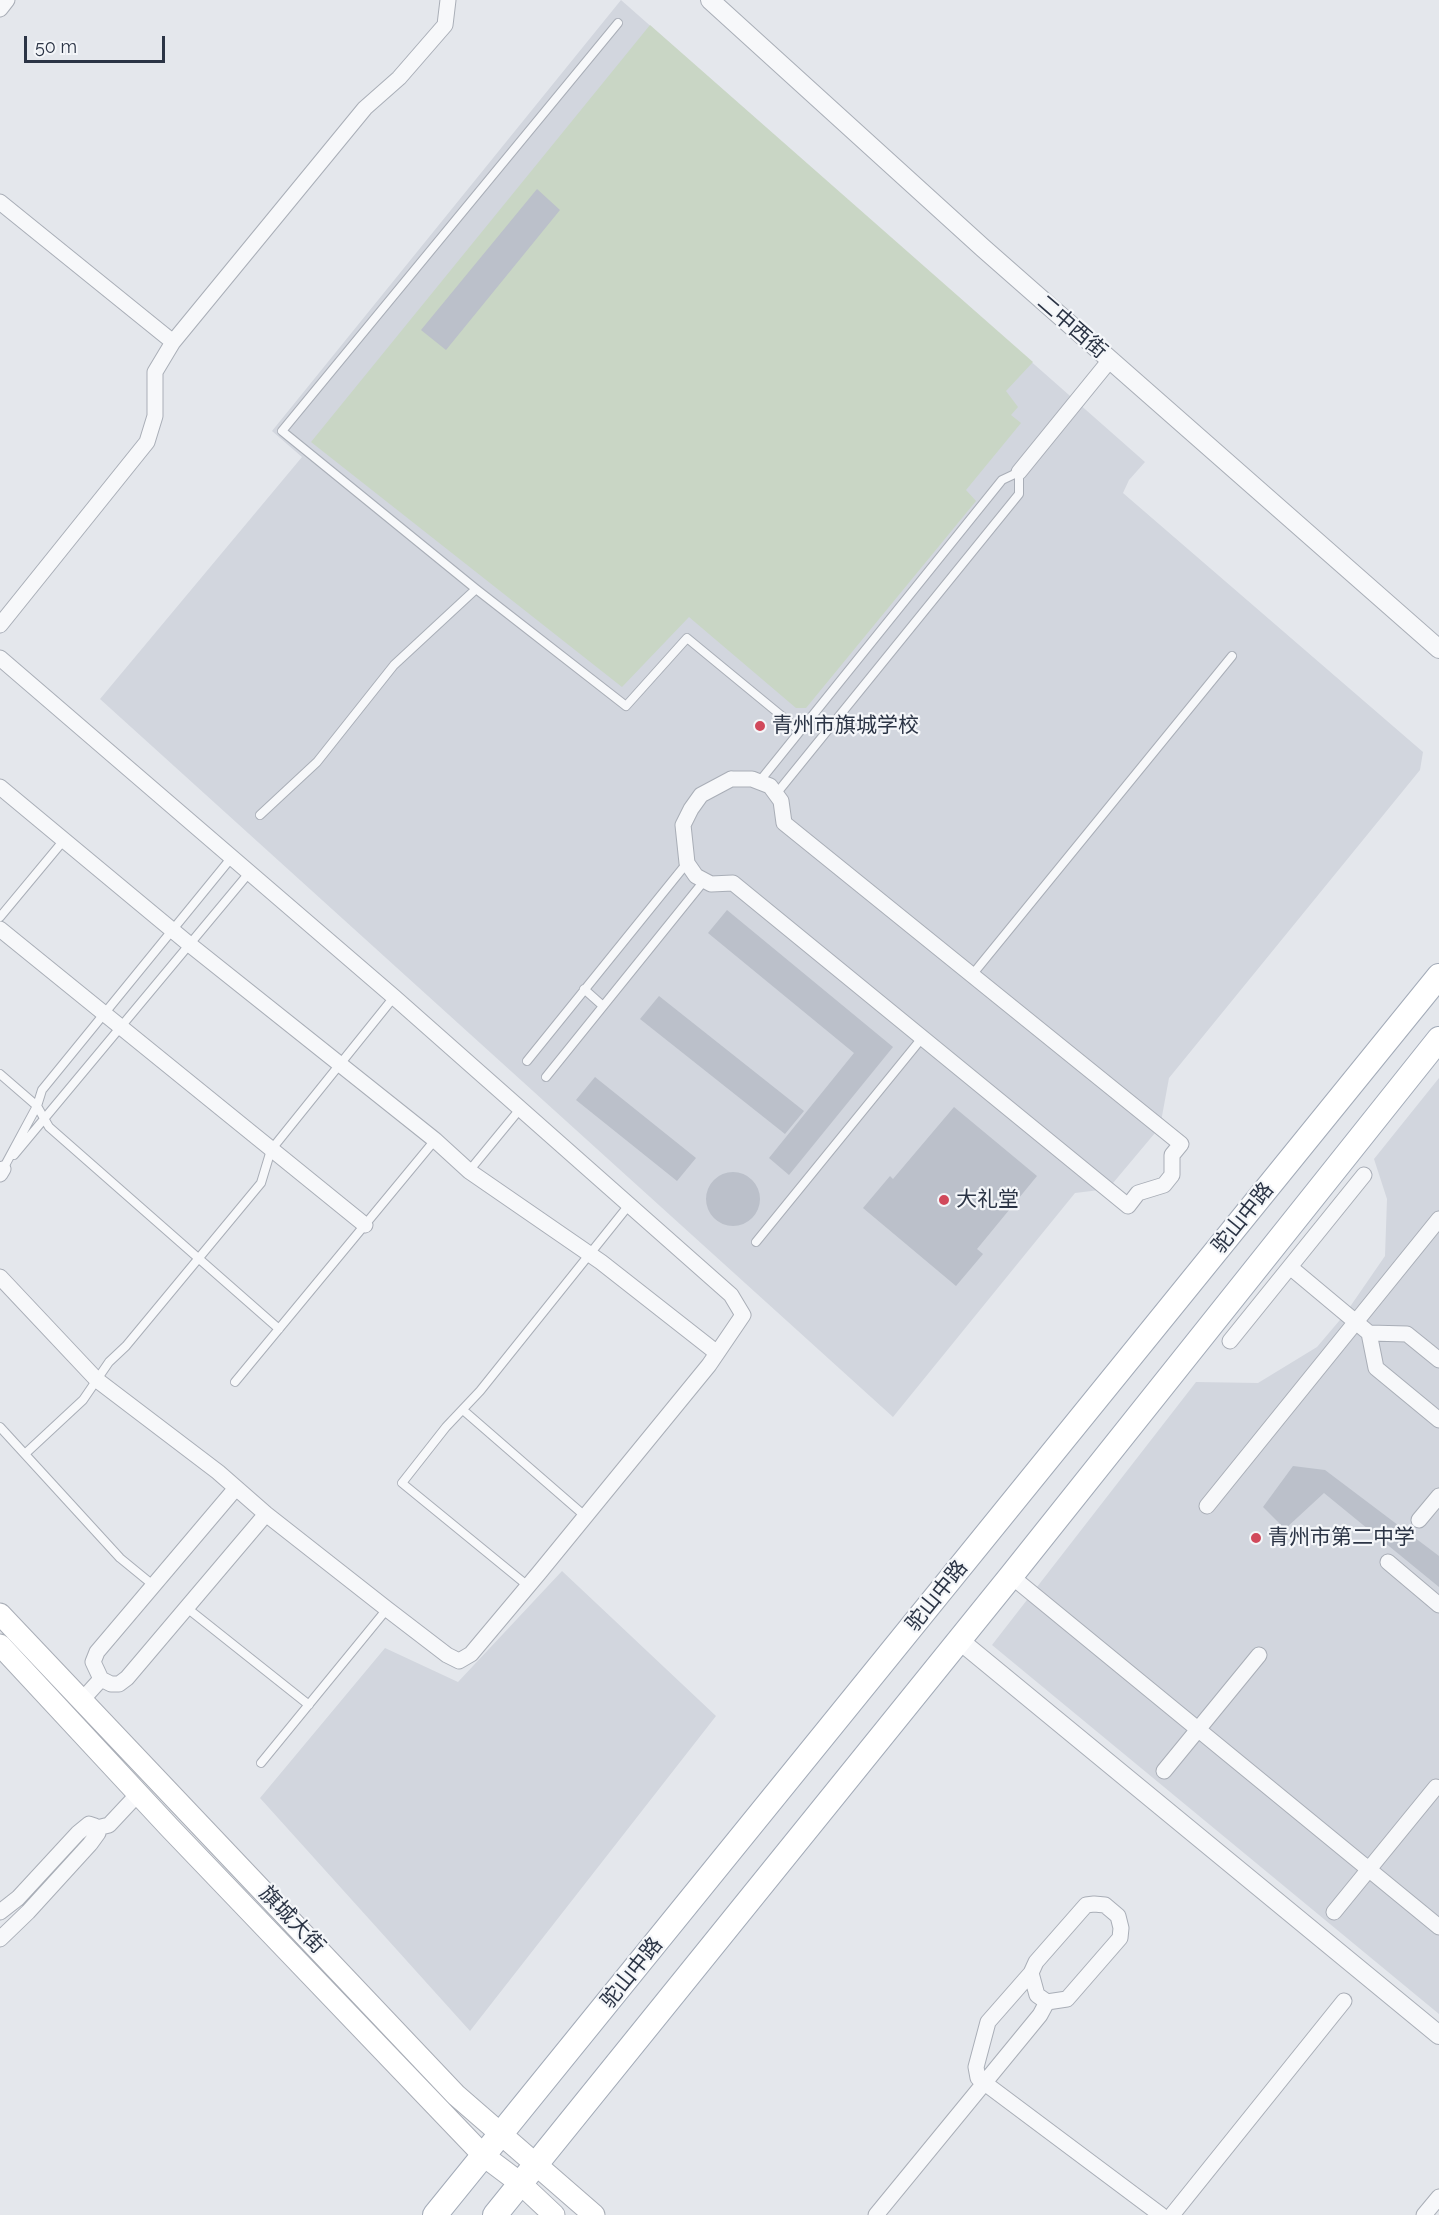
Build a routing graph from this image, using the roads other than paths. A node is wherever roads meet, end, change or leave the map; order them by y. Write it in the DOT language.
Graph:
graph roads {
  1 [pos="7,0"];
  2 [pos="448,0"];
  3 [pos="710,0"];
  4 [pos="0,9"];
  5 [pos="618,23"];
  6 [pos="0,202"];
  7 [pos="173,342"];
  8 [pos="1110,360"];
  9 [pos="1019,472"];
  10 [pos="476,589"];
  11 [pos="0,625"];
  12 [pos="1439,649"];
  13 [pos="1232,656"];
  14 [pos="0,658"];
  15 [pos="800,731"];
  16 [pos="759,782"];
  17 [pos="0,787"];
  18 [pos="776,794"];
  19 [pos="260,815"];
  20 [pos="64,840"];
  21 [pos="232,857"];
  22 [pos="687,863"];
  23 [pos="249,873"];
  24 [pos="704,881"];
  25 [pos="0,917"];
  26 [pos="0,929"];
  27 [pos="172,930"];
  28 [pos="189,944"];
  29 [pos="972,975"];
  30 [pos="1439,976"];
  31 [pos="584,989"];
  32 [pos="394,997"];
  33 [pos="603,1006"];
  34 [pos="105,1013"];
  35 [pos="121,1027"];
  36 [pos="922,1038"];
  37 [pos="1439,1039"];
  38 [pos="527,1061"];
  39 [pos="339,1065"];
  40 [pos="0,1074"];
  41 [pos="546,1077"];
  42 [pos="37,1106"];
  43 [pos="520,1109"];
  44 [pos="45,1119"];
  45 [pos="435,1140"];
  46 [pos="271,1150"];
  47 [pos="2,1171"];
  48 [pos="469,1171"];
  49 [pos="1364,1175"];
  50 [pos="629,1205"];
  51 [pos="1439,1219"];
  52 [pos="364,1225"];
  53 [pos="756,1242"];
  54 [pos="589,1255"];
  55 [pos="200,1257"];
  56 [pos="1290,1267"];
  57 [pos="0,1278"];
  58 [pos="1355,1323"];
  59 [pos="279,1329"];
  60 [pos="1369,1334"];
  61 [pos="1230,1341"];
  62 [pos="717,1353"];
  63 [pos="1439,1360"];
  64 [pos="97,1380"];
  65 [pos="235,1382"];
  66 [pos="462,1410"];
  67 [pos="1439,1420"];
  68 [pos="0,1427"];
  69 [pos="26,1453"];
  70 [pos="236,1488"];
  71 [pos="1439,1496"];
  72 [pos="1207,1506"];
  73 [pos="266,1514"];
  74 [pos="585,1516"];
  75 [pos="1419,1520"];
  76 [pos="1388,1562"];
  77 [pos="1011,1576"];
  78 [pos="153,1585"];
  79 [pos="528,1586"];
  80 [pos="1439,1605"];
  81 [pos="187,1608"];
  82 [pos="387,1609"];
  83 [pos="0,1614"];
  84 [pos="959,1640"];
  85 [pos="0,1645"];
  86 [pos="1259,1655"];
  87 [pos="101,1679"];
  88 [pos="82,1700"];
  89 [pos="309,1704"];
  90 [pos="1198,1729"];
  91 [pos="261,1763"];
  92 [pos="1164,1771"];
  93 [pos="1436,1787"];
  94 [pos="138,1794"];
  95 [pos="97,1828"];
  96 [pos="1369,1869"];
  97 [pos="0,1912"];
  98 [pos="1334,1912"];
  99 [pos="1439,1927"];
  100 [pos="0,1939"];
  101 [pos="1031,1973"];
  102 [pos="1344,2001"];
  103 [pos="1047,2002"];
  104 [pos="1439,2036"];
  105 [pos="986,2082"];
  106 [pos="501,2135"];
  107 [pos="484,2156"];
  108 [pos="535,2163"];
  109 [pos="520,2183"];
  110 [pos="1439,2198"];
  111 [pos="435,2215"];
  112 [pos="495,2215"];
  113 [pos="554,2215"];
  114 [pos="594,2215"];
  115 [pos="876,2215"];
  116 [pos="1161,2215"];
  117 [pos="1172,2215"];
  118 [pos="1424,2215"];
  1 -- 4 [label="street"];
  2 -- 7 [label="street"];
  3 -- 8 [label="street, 二中西街"];
  5 -- 10 [label="lane"];
  6 -- 7 [label="street"];
  7 -- 11 [label="street"];
  8 -- 9 [label="street"];
  8 -- 12 [label="street, 二中西街"];
  9 -- 15 [label="lane"];
  9 -- 18 [label="lane"];
  10 -- 15 [label="lane"];
  10 -- 19 [label="lane"];
  13 -- 29 [label="lane"];
  14 -- 21 [label="street"];
  15 -- 16 [label="lane"];
  16 -- 18 [label="street"];
  16 -- 22 [label="street"];
  17 -- 20 [label="street"];
  18 -- 29 [label="street"];
  20 -- 25 [label="lane"];
  20 -- 27 [label="street"];
  21 -- 23 [label="street"];
  21 -- 27 [label="lane"];
  22 -- 24 [label="street"];
  22 -- 31 [label="lane"];
  23 -- 28 [label="lane"];
  23 -- 32 [label="street"];
  24 -- 33 [label="lane"];
  24 -- 36 [label="street"];
  26 -- 34 [label="street"];
  27 -- 28 [label="street"];
  27 -- 34 [label="lane"];
  28 -- 35 [label="lane"];
  28 -- 39 [label="street"];
  29 -- 36 [label="street"];
  30 -- 106 [label="main road, 驼山中路"];
  31 -- 33 [label="lane"];
  31 -- 38 [label="lane"];
  32 -- 39 [label="lane"];
  32 -- 43 [label="street"];
  33 -- 41 [label="lane"];
  34 -- 35 [label="street"];
  34 -- 42 [label="lane"];
  35 -- 44 [label="lane"];
  35 -- 46 [label="street"];
  36 -- 53 [label="lane"];
  37 -- 77 [label="main road, 驼山中路"];
  39 -- 45 [label="street"];
  39 -- 46 [label="lane"];
  40 -- 42 [label="lane"];
  42 -- 44 [label="lane"];
  42 -- 47 [label="lane"];
  43 -- 48 [label="lane"];
  43 -- 50 [label="street"];
  44 -- 47 [label="lane"];
  44 -- 55 [label="lane"];
  45 -- 48 [label="street"];
  45 -- 52 [label="lane"];
  46 -- 52 [label="street"];
  46 -- 55 [label="lane"];
  48 -- 54 [label="street"];
  49 -- 56 [label="street"];
  50 -- 54 [label="lane"];
  50 -- 62 [label="street"];
  51 -- 58 [label="street"];
  52 -- 59 [label="lane"];
  54 -- 62 [label="street"];
  54 -- 66 [label="lane"];
  55 -- 59 [label="lane"];
  55 -- 64 [label="lane"];
  56 -- 58 [label="street"];
  56 -- 61 [label="street"];
  57 -- 64 [label="street"];
  58 -- 60 [label="street"];
  58 -- 72 [label="street"];
  59 -- 65 [label="lane"];
  60 -- 63 [label="street"];
  60 -- 67 [label="street"];
  62 -- 74 [label="street"];
  64 -- 69 [label="lane"];
  64 -- 70 [label="street"];
  66 -- 74 [label="lane"];
  66 -- 79 [label="lane"];
  68 -- 69 [label="lane"];
  69 -- 78 [label="lane"];
  70 -- 73 [label="street"];
  70 -- 78 [label="street"];
  71 -- 75 [label="street"];
  73 -- 81 [label="street"];
  73 -- 82 [label="street"];
  74 -- 79 [label="street"];
  76 -- 80 [label="street"];
  77 -- 84 [label="main road, 驼山中路"];
  77 -- 90 [label="street"];
  78 -- 87 [label="street"];
  79 -- 82 [label="street"];
  81 -- 87 [label="street"];
  81 -- 89 [label="lane"];
  82 -- 89 [label="lane"];
  83 -- 88 [label="main road, 旗城大街"];
  84 -- 104 [label="street"];
  84 -- 108 [label="main road, 驼山中路"];
  85 -- 94 [label="main road, 旗城大街"];
  86 -- 90 [label="street"];
  87 -- 88 [label="street"];
  88 -- 106 [label="main road, 旗城大街"];
  89 -- 91 [label="lane"];
  90 -- 92 [label="street"];
  90 -- 96 [label="street"];
  93 -- 96 [label="street"];
  94 -- 95 [label="street"];
  94 -- 107 [label="main road, 旗城大街"];
  95 -- 97 [label="street"];
  95 -- 100 [label="street"];
  96 -- 98 [label="street"];
  96 -- 99 [label="street"];
  101 -- 103 [label="street"];
  101 -- 103 [label="street"];
  101 -- 105 [label="street"];
  102 -- 117 [label="street"];
  103 -- 105 [label="street"];
  105 -- 115 [label="street"];
  105 -- 116 [label="street"];
  106 -- 107 [label="main road, 驼山中路"];
  106 -- 108 [label="main road, 旗城大街"];
  107 -- 109 [label="main road, 旗城大街"];
  107 -- 111 [label="main road, 驼山中路"];
  108 -- 109 [label="main road, 驼山中路"];
  108 -- 114 [label="main road, 旗城大街"];
  109 -- 112 [label="main road, 驼山中路"];
  109 -- 113 [label="main road, 旗城大街"];
  110 -- 118 [label="street"];
}
